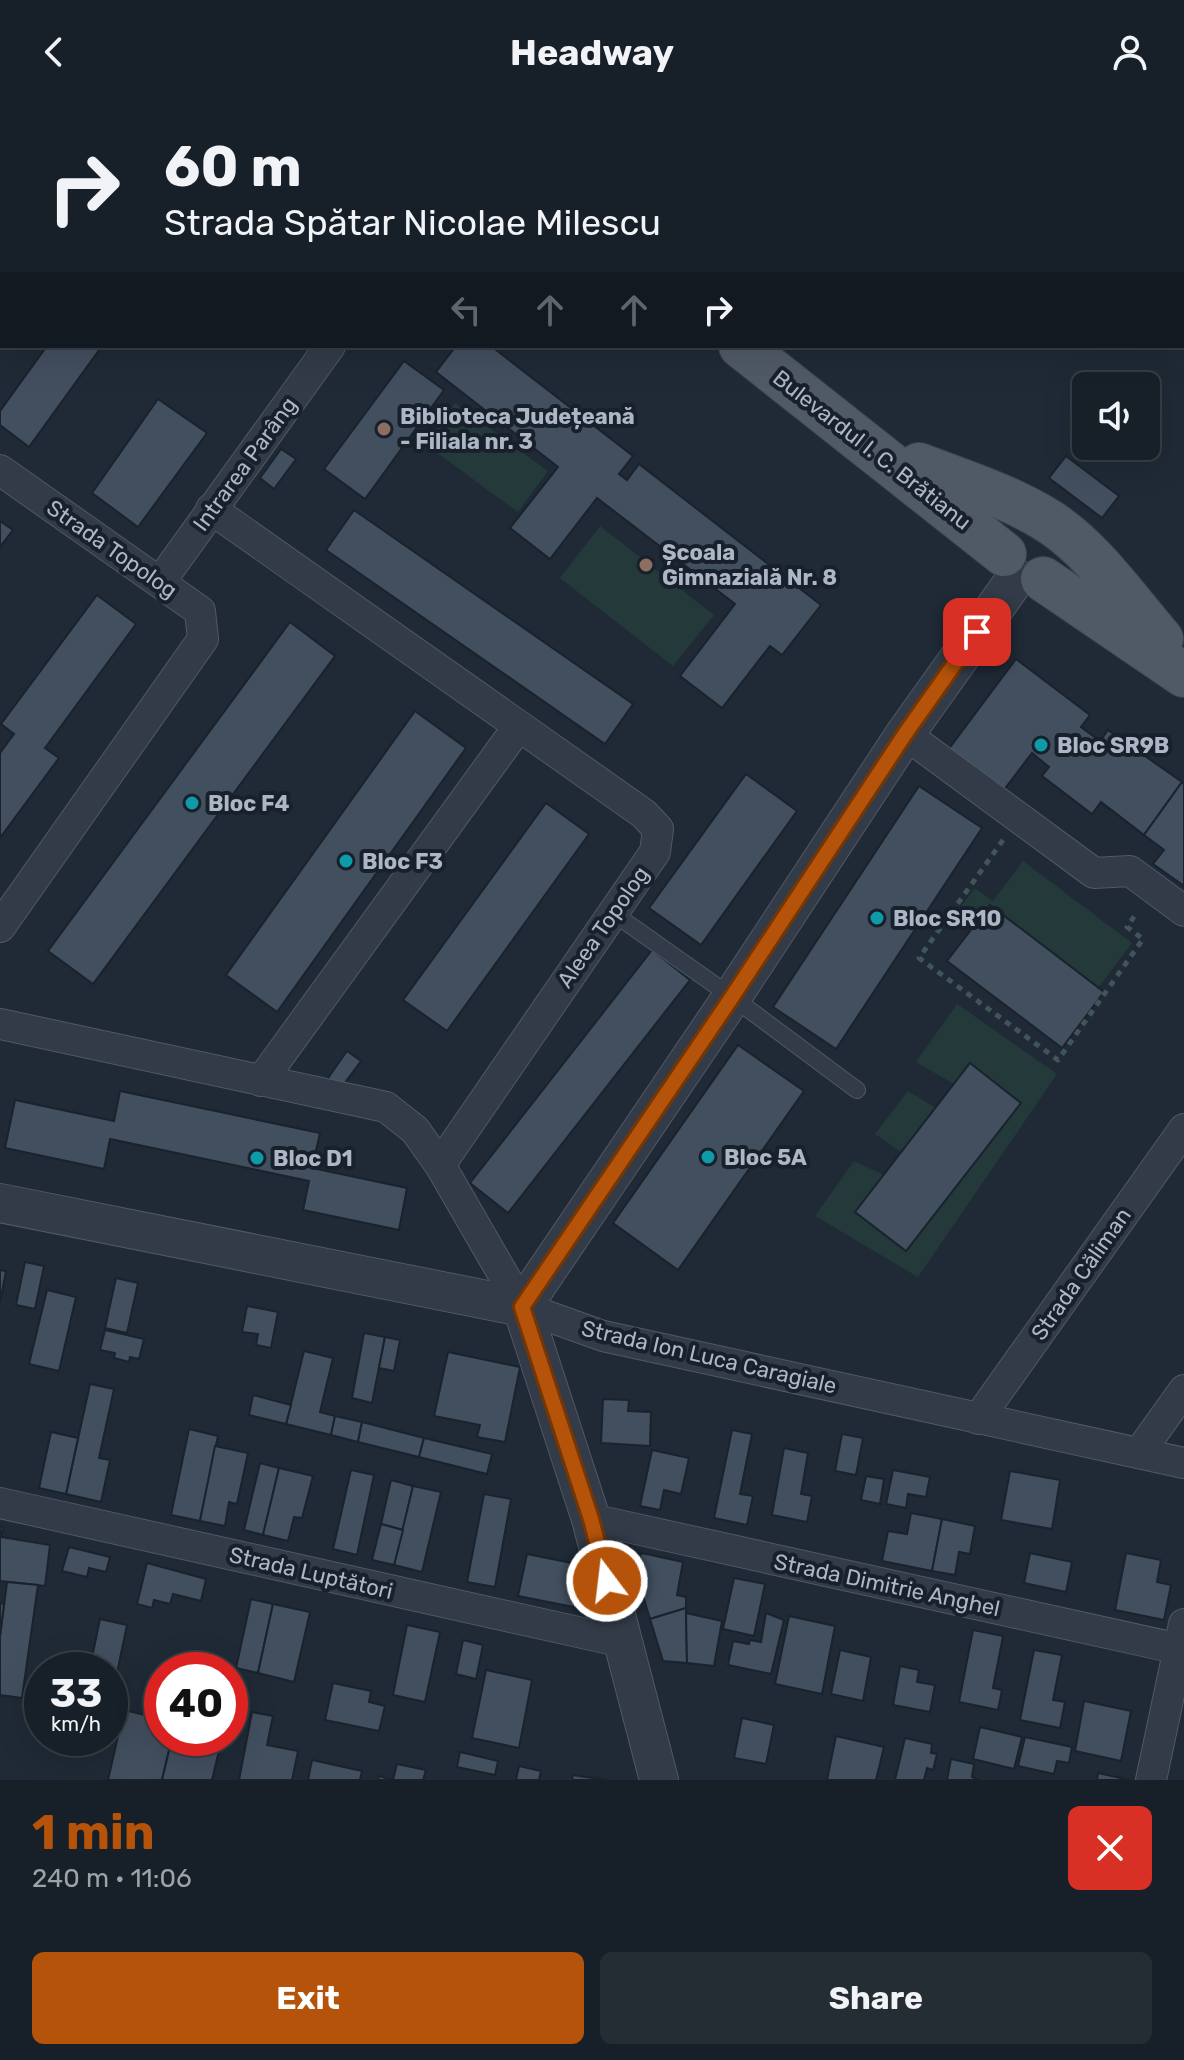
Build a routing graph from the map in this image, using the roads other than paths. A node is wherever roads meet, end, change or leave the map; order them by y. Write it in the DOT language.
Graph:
graph roads {
  1 [pos="329,348"];
  2 [pos="744,348"];
  3 [pos="744,348"];
  4 [pos="919,465"];
  5 [pos="0,470"];
  6 [pos="211,509"];
  7 [pos="1028,560"];
  8 [pos="160,582"];
  9 [pos="1176,657"];
  10 [pos="518,727"];
  11 [pos="905,734"];
  12 [pos="1184,911"];
  13 [pos="613,913"];
  14 [pos="0,927"];
  15 [pos="732,997"];
  16 [pos="0,1024"];
  17 [pos="261,1081"];
  18 [pos="857,1090"];
  19 [pos="1184,1129"];
  20 [pos="440,1165"];
  21 [pos="0,1203"];
  22 [pos="522,1307"];
  23 [pos="1184,1390"];
  24 [pos="978,1419"];
  25 [pos="1139,1453"];
  26 [pos="1184,1463"];
  27 [pos="0,1503"];
  28 [pos="591,1519"];
  29 [pos="1182,1641"];
  30 [pos="623,1642"];
  31 [pos="659,1780"];
  32 [pos="1151,1780"];
  1 -- 6 [label="street, Intrarea Parâng"];
  2 -- 4 [label="main road, Bulevardul I. C. Brătianu"];
  3 -- 7 [label="main road, Bulevardul I. C. Brătianu"];
  4 -- 7 [label="main road, Bulevardul I. C. Brătianu"];
  4 -- 9 [label="main road"];
  5 -- 8 [label="street, Strada Topolog"];
  6 -- 8 [label="street, Intrarea Parâng"];
  6 -- 10 [label="street, Aleea Topolog"];
  7 -- 9 [label="main road, Bulevardul I. C. Brătianu"];
  7 -- 11 [label="street"];
  8 -- 14 [label="street, Strada Topolog"];
  10 -- 13 [label="street, Aleea Topolog"];
  10 -- 17 [label="street"];
  11 -- 12 [label="street"];
  11 -- 15 [label="street"];
  13 -- 15 [label="lane"];
  13 -- 20 [label="street, Aleea Topolog"];
  15 -- 18 [label="lane"];
  15 -- 22 [label="street"];
  16 -- 17 [label="street"];
  17 -- 20 [label="street"];
  19 -- 24 [label="street, Strada Căliman"];
  20 -- 22 [label="street"];
  21 -- 22 [label="street, Strada Ion Luca Caragiale"];
  22 -- 24 [label="street, Strada Ion Luca Caragiale"];
  22 -- 28 [label="street"];
  23 -- 25 [label="street"];
  24 -- 25 [label="street, Strada Ion Luca Caragiale"];
  25 -- 26 [label="street, Strada Ion Luca Caragiale"];
  27 -- 30 [label="street, Strada Luptători"];
  28 -- 29 [label="street, Strada Dimitrie Anghel"];
  28 -- 30 [label="street"];
  29 -- 32 [label="street"];
  30 -- 31 [label="street"];
}
